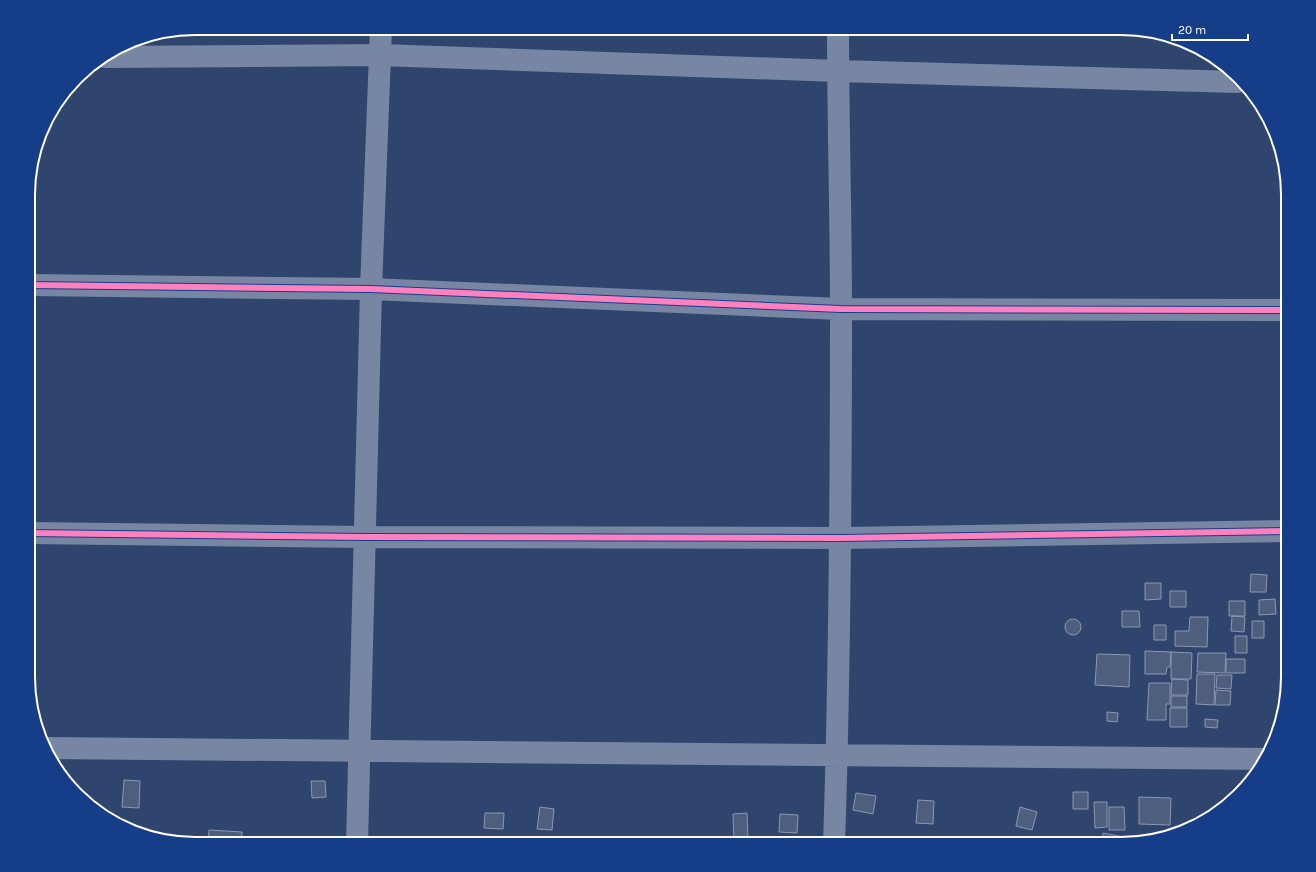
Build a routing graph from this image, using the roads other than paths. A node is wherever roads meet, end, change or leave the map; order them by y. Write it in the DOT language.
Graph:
graph roads {
  1 [pos="381,35"];
  2 [pos="838,35"];
  3 [pos="380,55"];
  4 [pos="114,57"];
  5 [pos="838,71"];
  6 [pos="1234,82"];
  7 [pos="35,285"];
  8 [pos="372,289"];
  9 [pos="841,309"];
  10 [pos="1281,310"];
  11 [pos="1281,531"];
  12 [pos="35,533"];
  13 [pos="365,537"];
  14 [pos="841,538"];
  15 [pos="52,748"];
  16 [pos="360,752"];
  17 [pos="837,754"];
  18 [pos="1259,759"];
  19 [pos="357,837"];
  20 [pos="834,837"];
  1 -- 3 [label="street"];
  2 -- 5 [label="street"];
  3 -- 4 [label="street"];
  3 -- 5 [label="street"];
  3 -- 8 [label="street"];
  5 -- 6 [label="street"];
  5 -- 9 [label="street"];
  7 -- 8 [label="street"];
  8 -- 9 [label="street"];
  8 -- 13 [label="street"];
  9 -- 10 [label="street"];
  9 -- 14 [label="street"];
  11 -- 14 [label="street"];
  12 -- 13 [label="street"];
  13 -- 14 [label="street"];
  13 -- 16 [label="street"];
  14 -- 17 [label="street"];
  15 -- 16 [label="street"];
  16 -- 17 [label="street"];
  16 -- 19 [label="street"];
  17 -- 18 [label="street"];
  17 -- 20 [label="street"];
}
